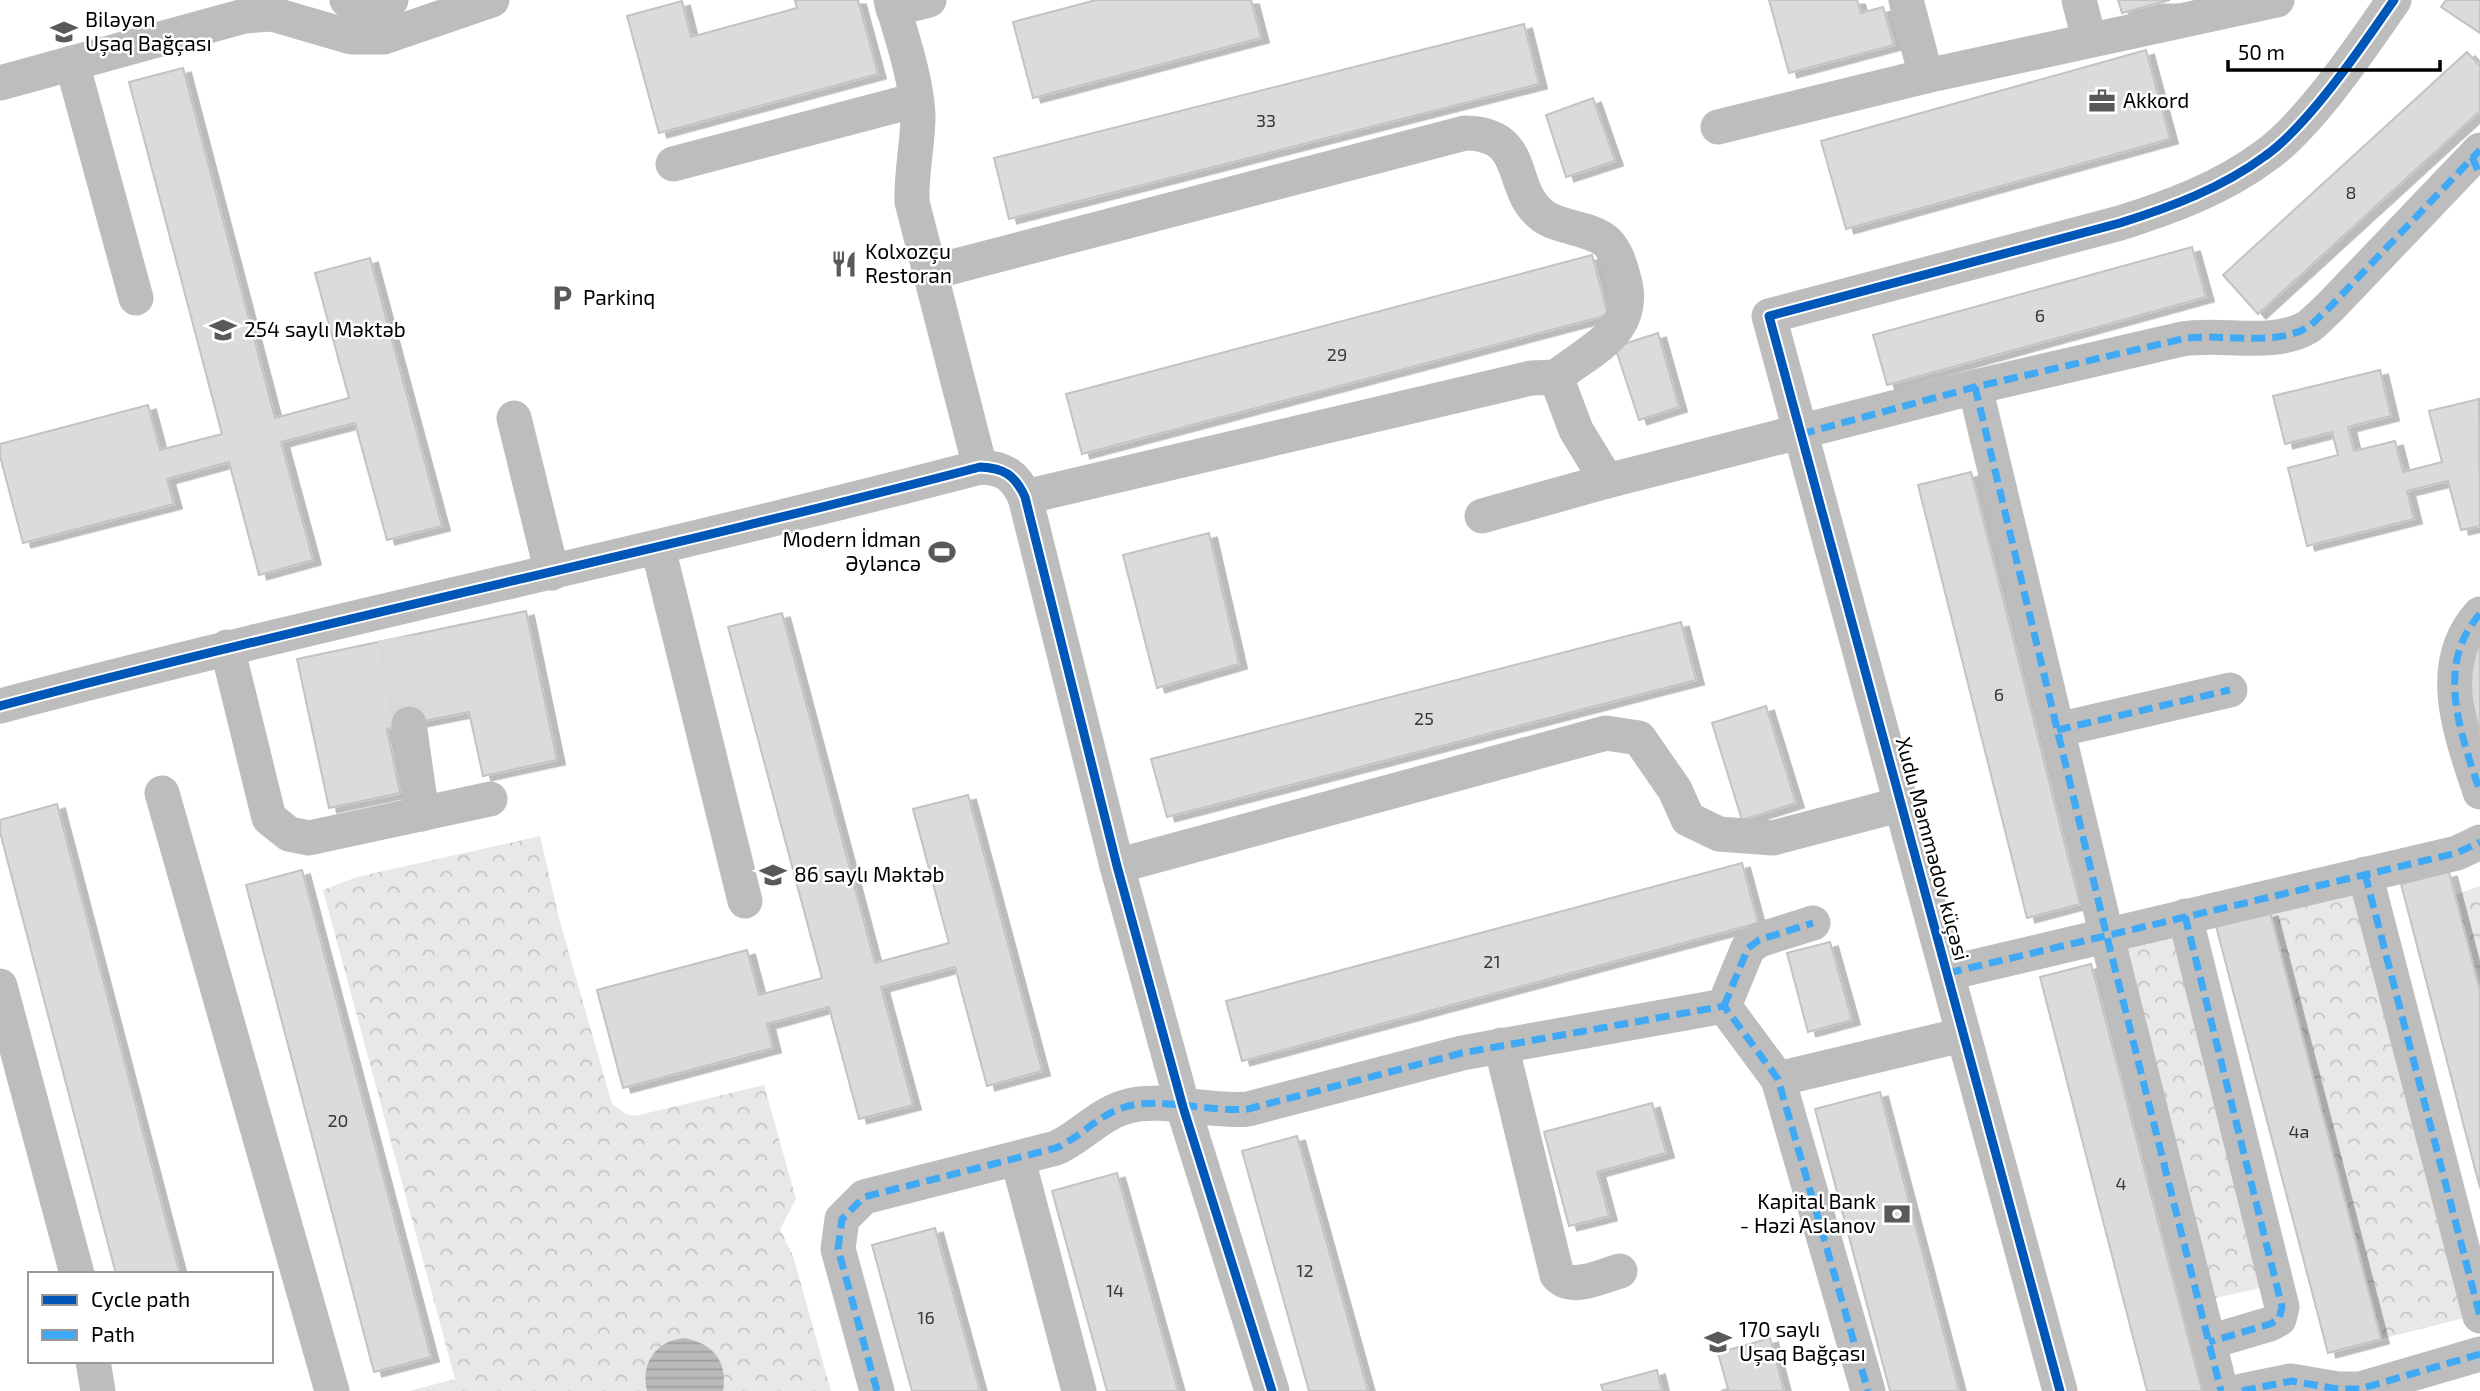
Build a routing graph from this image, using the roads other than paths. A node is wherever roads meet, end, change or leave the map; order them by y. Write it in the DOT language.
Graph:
graph roads {
  1 [pos="347,0"];
  2 [pos="391,0"];
  3 [pos="490,0"];
  4 [pos="929,0"];
  5 [pos="1906,0"];
  6 [pos="2079,0"];
  7 [pos="2277,0"];
  8 [pos="2388,2"];
  9 [pos="892,4"];
  10 [pos="2089,39"];
  11 [pos="72,64"];
  12 [pos="1926,76"];
  13 [pos="0,83"];
  14 [pos="916,100"];
  15 [pos="1718,127"];
  16 [pos="2477,161"];
  17 [pos="673,164"];
  18 [pos="929,273"];
  19 [pos="136,298"];
  20 [pos="1556,377"];
  21 [pos="1975,387"];
  22 [pos="514,418"];
  23 [pos="1801,434"];
  24 [pos="980,467"];
  25 [pos="1607,481"];
  26 [pos="1025,497"];
  27 [pos="1482,516"];
  28 [pos="658,548"];
  29 [pos="552,573"];
  30 [pos="2480,614"];
  31 [pos="227,647"];
  32 [pos="2230,690"];
  33 [pos="0,706"];
  34 [pos="409,724"];
  35 [pos="2057,730"];
  36 [pos="2480,792"];
  37 [pos="162,793"];
  38 [pos="490,799"];
  39 [pos="1902,804"];
  40 [pos="422,814"];
  41 [pos="2480,842"];
  42 [pos="1117,866"];
  43 [pos="2365,874"];
  44 [pos="745,901"];
  45 [pos="2185,916"];
  46 [pos="1813,923"];
  47 [pos="2107,937"];
  48 [pos="1948,973"];
  49 [pos="0,986"];
  50 [pos="1724,1006"];
  51 [pos="1962,1035"];
  52 [pos="1502,1045"];
  53 [pos="1778,1079"];
  54 [pos="1183,1107"];
  55 [pos="1018,1160"];
  56 [pos="1620,1271"];
  57 [pos="76,1272"];
  58 [pos="2480,1316"];
  59 [pos="2208,1342"];
  60 [pos="2480,1354"];
  61 [pos="93,1363"];
  62 [pos="98,1391"];
  63 [pos="332,1391"];
  64 [pos="877,1391"];
  65 [pos="1079,1391"];
  66 [pos="1272,1391"];
  67 [pos="1868,1391"];
  68 [pos="2060,1391"];
  69 [pos="2221,1391"];
  70 [pos="2242,1391"];
  1 -- 2 [label="street"];
  3 -- 11 [label="street"];
  4 -- 9 [label="street"];
  5 -- 12 [label="street"];
  6 -- 10 [label="street"];
  7 -- 10 [label="street"];
  8 -- 23 [label="street, Xudu Məmmədov küçəsi"];
  9 -- 14 [label="street"];
  10 -- 12 [label="street"];
  11 -- 13 [label="street"];
  11 -- 19 [label="street"];
  12 -- 15 [label="street"];
  14 -- 17 [label="street"];
  14 -- 18 [label="street"];
  16 -- 21 [label="street"];
  18 -- 20 [label="street"];
  18 -- 24 [label="street"];
  20 -- 25 [label="street"];
  20 -- 26 [label="street"];
  21 -- 23 [label="street"];
  21 -- 35 [label="street"];
  22 -- 29 [label="street"];
  23 -- 25 [label="street"];
  23 -- 39 [label="street, Xudu Məmmədov küçəsi"];
  24 -- 26 [label="street"];
  24 -- 28 [label="street"];
  25 -- 27 [label="street"];
  26 -- 42 [label="street"];
  28 -- 29 [label="street"];
  28 -- 44 [label="street"];
  29 -- 31 [label="street"];
  30 -- 36 [label="street"];
  31 -- 33 [label="street"];
  31 -- 40 [label="street"];
  32 -- 35 [label="street"];
  34 -- 40 [label="street"];
  35 -- 47 [label="street"];
  37 -- 63 [label="street"];
  38 -- 40 [label="street"];
  39 -- 42 [label="street"];
  39 -- 48 [label="street, Xudu Məmmədov küçəsi"];
  41 -- 43 [label="street"];
  42 -- 54 [label="street"];
  43 -- 45 [label="street"];
  43 -- 58 [label="street"];
  45 -- 47 [label="street"];
  45 -- 59 [label="street"];
  46 -- 50 [label="street"];
  47 -- 48 [label="street"];
  47 -- 59 [label="street"];
  48 -- 51 [label="street, Xudu Məmmədov küçəsi"];
  49 -- 57 [label="street"];
  50 -- 52 [label="street"];
  50 -- 53 [label="street"];
  51 -- 53 [label="street"];
  51 -- 68 [label="street, Xudu Məmmədov küçəsi"];
  52 -- 54 [label="street"];
  52 -- 56 [label="street"];
  53 -- 67 [label="street"];
  54 -- 55 [label="street"];
  54 -- 66 [label="street"];
  55 -- 64 [label="street"];
  55 -- 65 [label="street"];
  59 -- 69 [label="street"];
  60 -- 70 [label="street"];
  61 -- 62 [label="street"];
}
